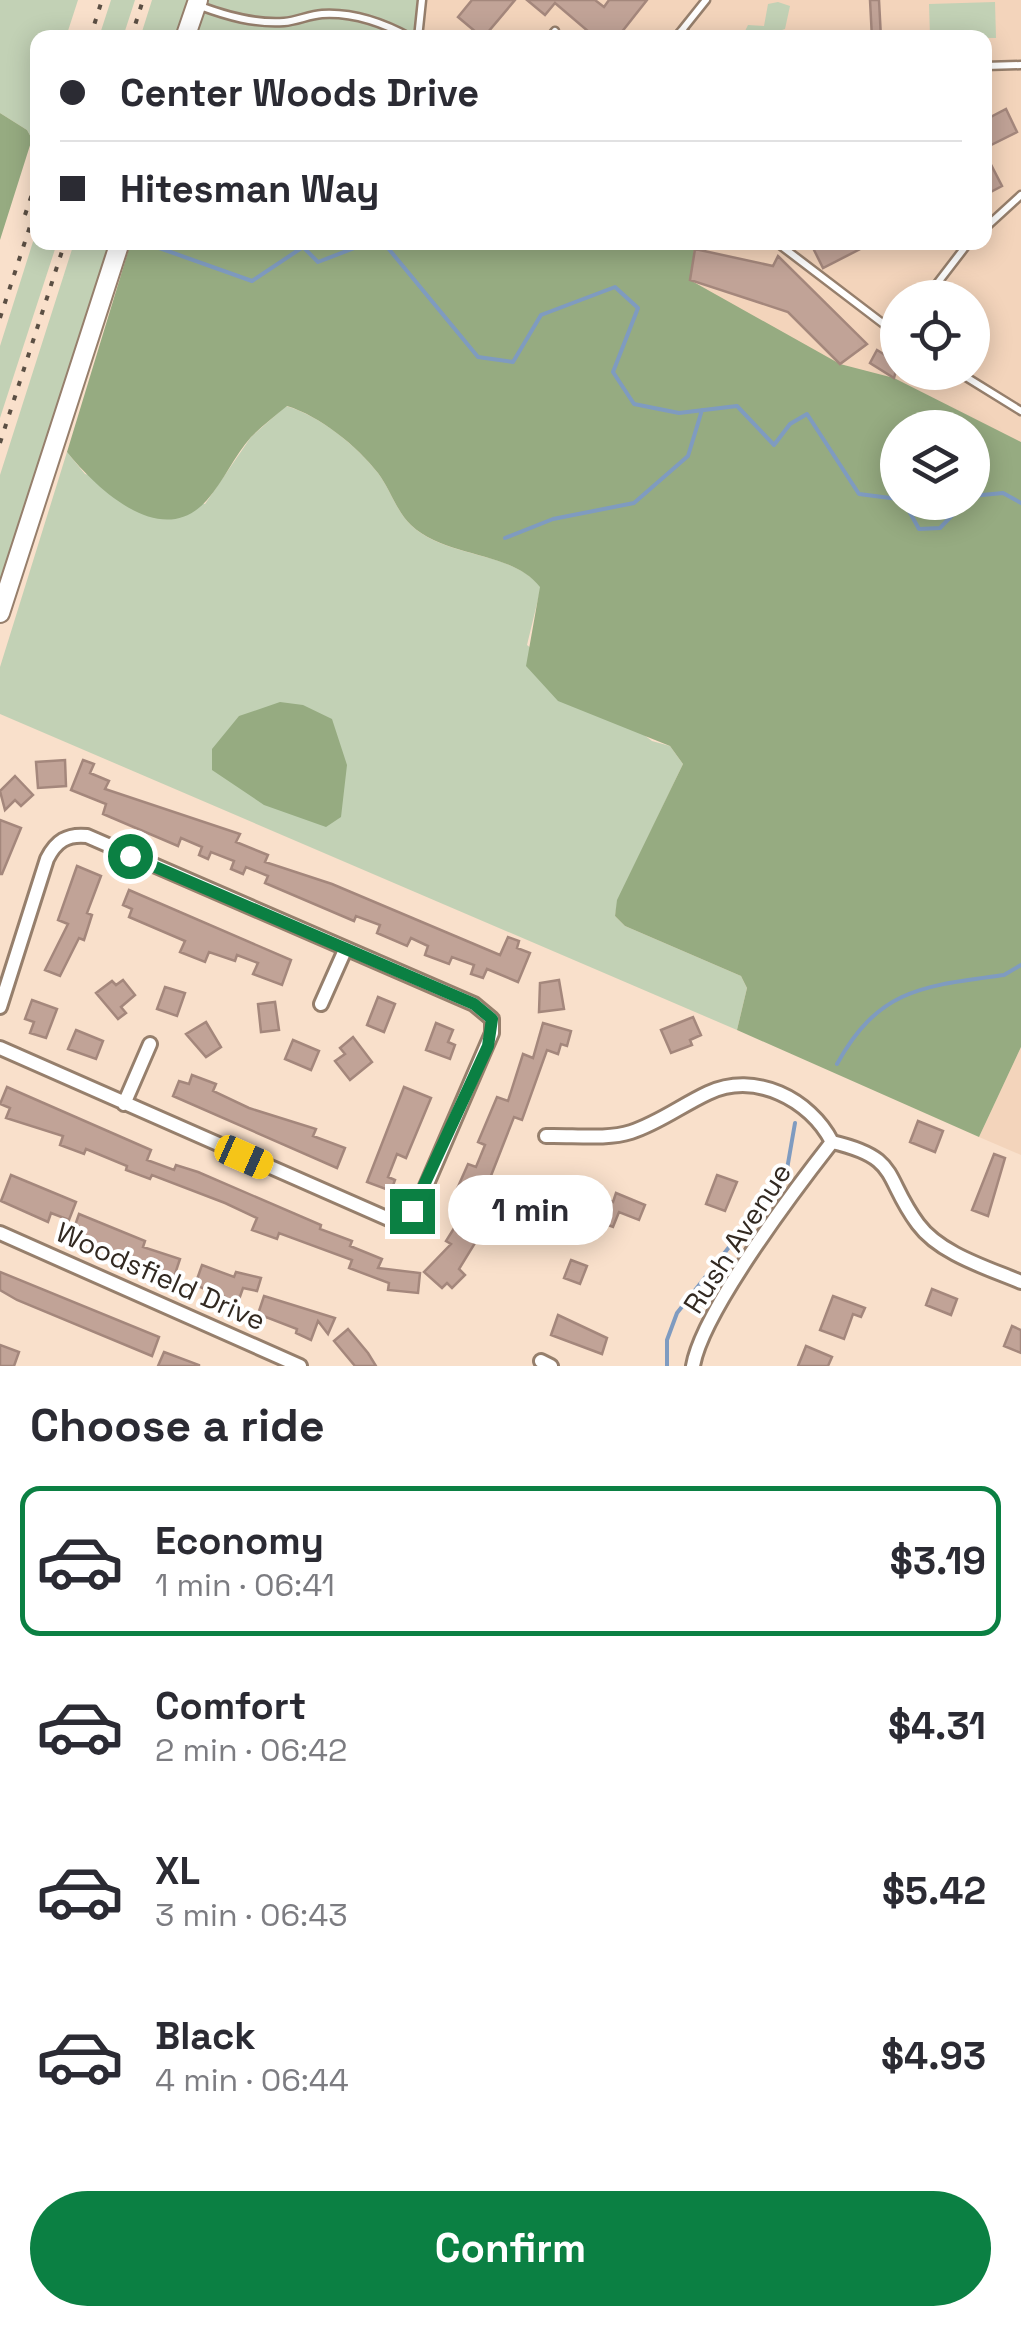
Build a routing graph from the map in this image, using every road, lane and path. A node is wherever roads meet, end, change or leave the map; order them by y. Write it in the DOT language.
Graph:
graph roads {
  1 [pos="422,0"];
  2 [pos="706,0"];
  3 [pos="198,2"];
  4 [pos="188,30"];
  5 [pos="392,30"];
  6 [pos="416,30"];
  7 [pos="682,30"];
  8 [pos="1021,64"];
  9 [pos="992,66"];
  10 [pos="1021,196"];
  11 [pos="992,222"];
  12 [pos="117,250"];
  13 [pos="786,250"];
  14 [pos="964,250"];
  15 [pos="940,280"];
  16 [pos="880,321"];
  17 [pos="986,390"];
  18 [pos="1021,412"];
  19 [pos="0,612"];
  20 [pos="345,950"];
  21 [pos="321,1004"];
  22 [pos="0,1007"];
  23 [pos="150,1044"];
  24 [pos="0,1048"];
  25 [pos="124,1104"];
  26 [pos="546,1136"];
  27 [pos="832,1142"];
  28 [pos="0,1234"];
  29 [pos="1021,1282"];
  30 [pos="300,1366"];
  31 [pos="693,1366"];
  1 -- 6 [label="lane"];
  2 -- 7 [label="lane"];
  3 -- 4 [label="main road"];
  3 -- 5 [label="lane"];
  8 -- 9 [label="lane"];
  10 -- 11 [label="lane"];
  12 -- 19 [label="main road"];
  13 -- 16 [label="lane"];
  14 -- 15 [label="lane"];
  17 -- 18 [label="lane"];
  20 -- 21 [label="street"];
  20 -- 22 [label="street"];
  20 -- 25 [label="street"];
  23 -- 25 [label="street"];
  24 -- 25 [label="street"];
  26 -- 27 [label="street"];
  27 -- 29 [label="street"];
  27 -- 31 [label="street, Rush Avenue"];
  28 -- 30 [label="street, Woodsfield Drive"];
}
